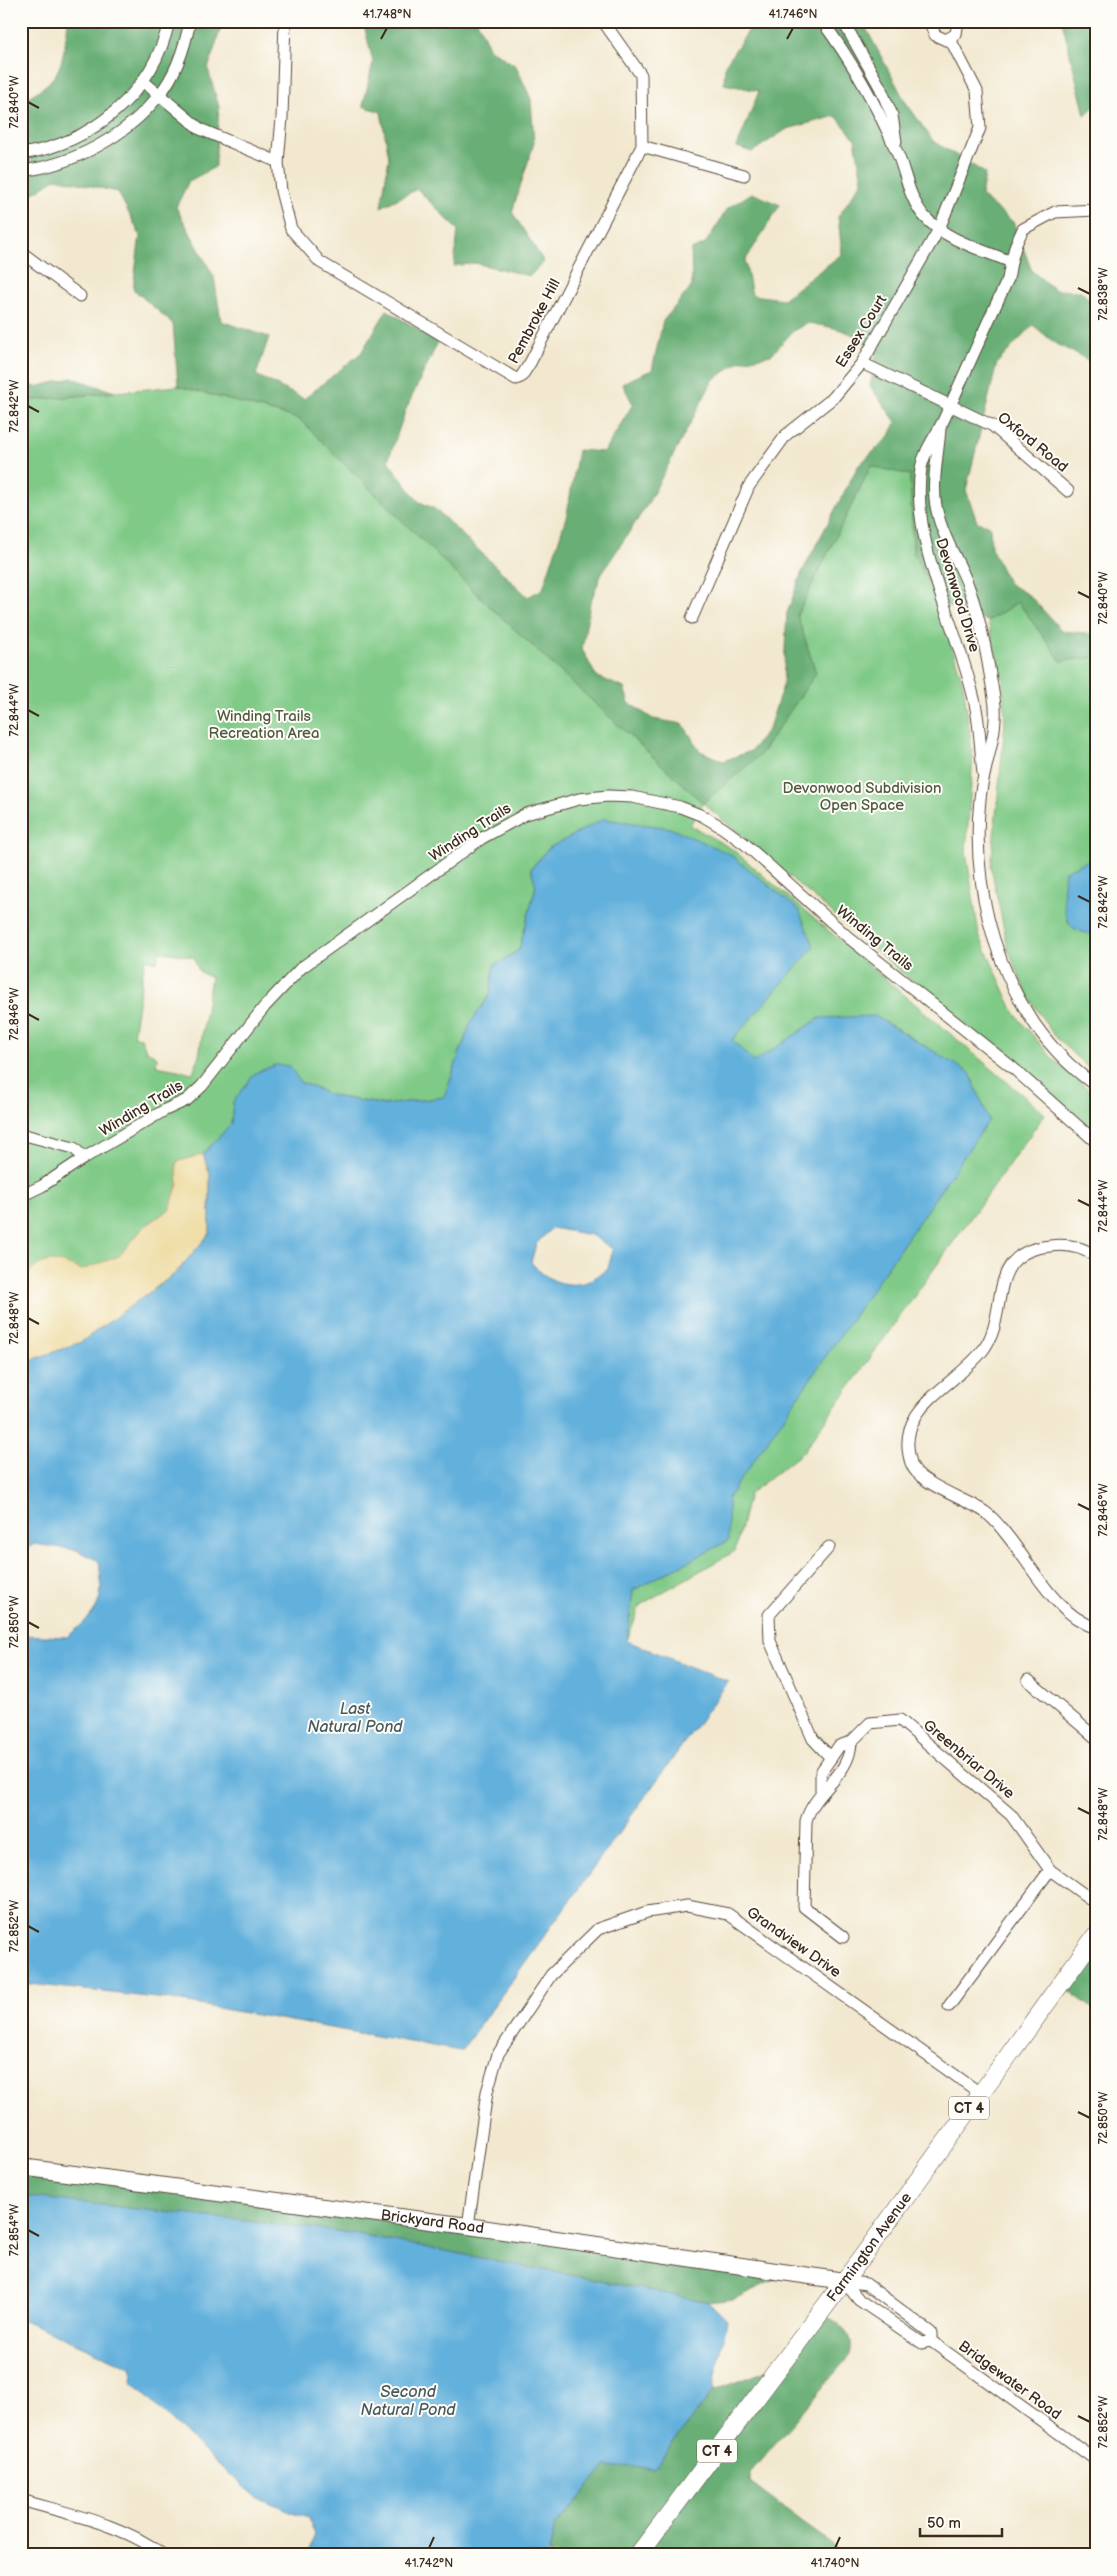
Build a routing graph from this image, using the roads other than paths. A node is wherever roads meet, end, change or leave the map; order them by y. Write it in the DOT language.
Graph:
graph roads {
  1 [pos="169,21"];
  2 [pos="190,21"];
  3 [pos="285,21"];
  4 [pos="603,21"];
  5 [pos="822,21"];
  6 [pos="843,21"];
  7 [pos="932,21"];
  8 [pos="958,21"];
  9 [pos="950,39"];
  10 [pos="144,82"];
  11 [pos="160,95"];
  12 [pos="642,146"];
  13 [pos="897,151"];
  14 [pos="21,154"];
  15 [pos="278,162"];
  16 [pos="21,171"];
  17 [pos="744,175"];
  18 [pos="1096,210"];
  19 [pos="939,229"];
  20 [pos="21,252"];
  21 [pos="1011,262"];
  22 [pos="80,296"];
  23 [pos="862,363"];
  24 [pos="950,407"];
  25 [pos="940,428"];
  26 [pos="1068,491"];
  27 [pos="692,618"];
  28 [pos="983,773"];
  29 [pos="1096,1086"];
  30 [pos="21,1134"];
  31 [pos="1096,1142"];
  32 [pos="84,1158"];
  33 [pos="21,1196"];
  34 [pos="1096,1258"];
  35 [pos="829,1547"];
  36 [pos="1096,1628"];
  37 [pos="1028,1680"];
  38 [pos="1096,1738"];
  39 [pos="851,1742"];
  40 [pos="831,1758"];
  41 [pos="821,1791"];
  42 [pos="1050,1870"];
  43 [pos="1096,1903"];
  44 [pos="1096,1935"];
  45 [pos="843,1937"];
  46 [pos="949,2006"];
  47 [pos="980,2093"];
  48 [pos="21,2167"];
  49 [pos="468,2226"];
  50 [pos="844,2281"];
  51 [pos="931,2341"];
  52 [pos="1096,2460"];
  53 [pos="21,2500"];
  54 [pos="163,2555"];
  55 [pos="638,2555"];
  1 -- 10 [label="street"];
  2 -- 11 [label="street"];
  3 -- 15 [label="street, Pembroke Hill"];
  4 -- 12 [label="street, Pembroke Hill"];
  5 -- 13 [label="street"];
  6 -- 13 [label="street"];
  7 -- 9 [label="street"];
  8 -- 9 [label="street"];
  9 -- 19 [label="street, Essex Court"];
  10 -- 11 [label="street"];
  10 -- 14 [label="street"];
  11 -- 15 [label="street"];
  11 -- 16 [label="street"];
  12 -- 15 [label="street, Pembroke Hill"];
  12 -- 17 [label="street"];
  13 -- 19 [label="street"];
  18 -- 21 [label="street, Devonwood Drive"];
  19 -- 21 [label="street"];
  19 -- 23 [label="street, Essex Court"];
  20 -- 22 [label="street"];
  21 -- 24 [label="street, Devonwood Drive"];
  23 -- 24 [label="street, Oxford Road"];
  23 -- 27 [label="street, Essex Court"];
  24 -- 25 [label="street, Devonwood Drive"];
  24 -- 26 [label="street, Oxford Road"];
  25 -- 28 [label="street, Devonwood Drive"];
  25 -- 28 [label="street, Devonwood Drive"];
  28 -- 29 [label="street, Devonwood Drive"];
  30 -- 32 [label="street"];
  31 -- 32 [label="street, Winding Trails"];
  32 -- 33 [label="street, Winding Trails"];
  34 -- 36 [label="street"];
  35 -- 40 [label="street"];
  37 -- 38 [label="street"];
  39 -- 40 [label="street, Greenbriar Drive"];
  39 -- 41 [label="street, Greenbriar Drive"];
  39 -- 42 [label="street, Greenbriar Drive"];
  40 -- 41 [label="street, Greenbriar Drive"];
  41 -- 45 [label="street, Greenbriar Drive"];
  42 -- 43 [label="street, Greenbriar Drive"];
  42 -- 46 [label="street"];
  44 -- 47 [label="main road, Farmington Avenue / CT 4"];
  47 -- 49 [label="street, Grandview Drive"];
  47 -- 50 [label="main road, Farmington Avenue / CT 4"];
  48 -- 49 [label="street, Brickyard Road"];
  49 -- 50 [label="street, Brickyard Road"];
  50 -- 51 [label="street, Bridgewater Road"];
  50 -- 51 [label="street, Bridgewater Road"];
  50 -- 55 [label="main road, Farmington Avenue / CT 4"];
  51 -- 52 [label="street, Bridgewater Road"];
  53 -- 54 [label="street"];
}
